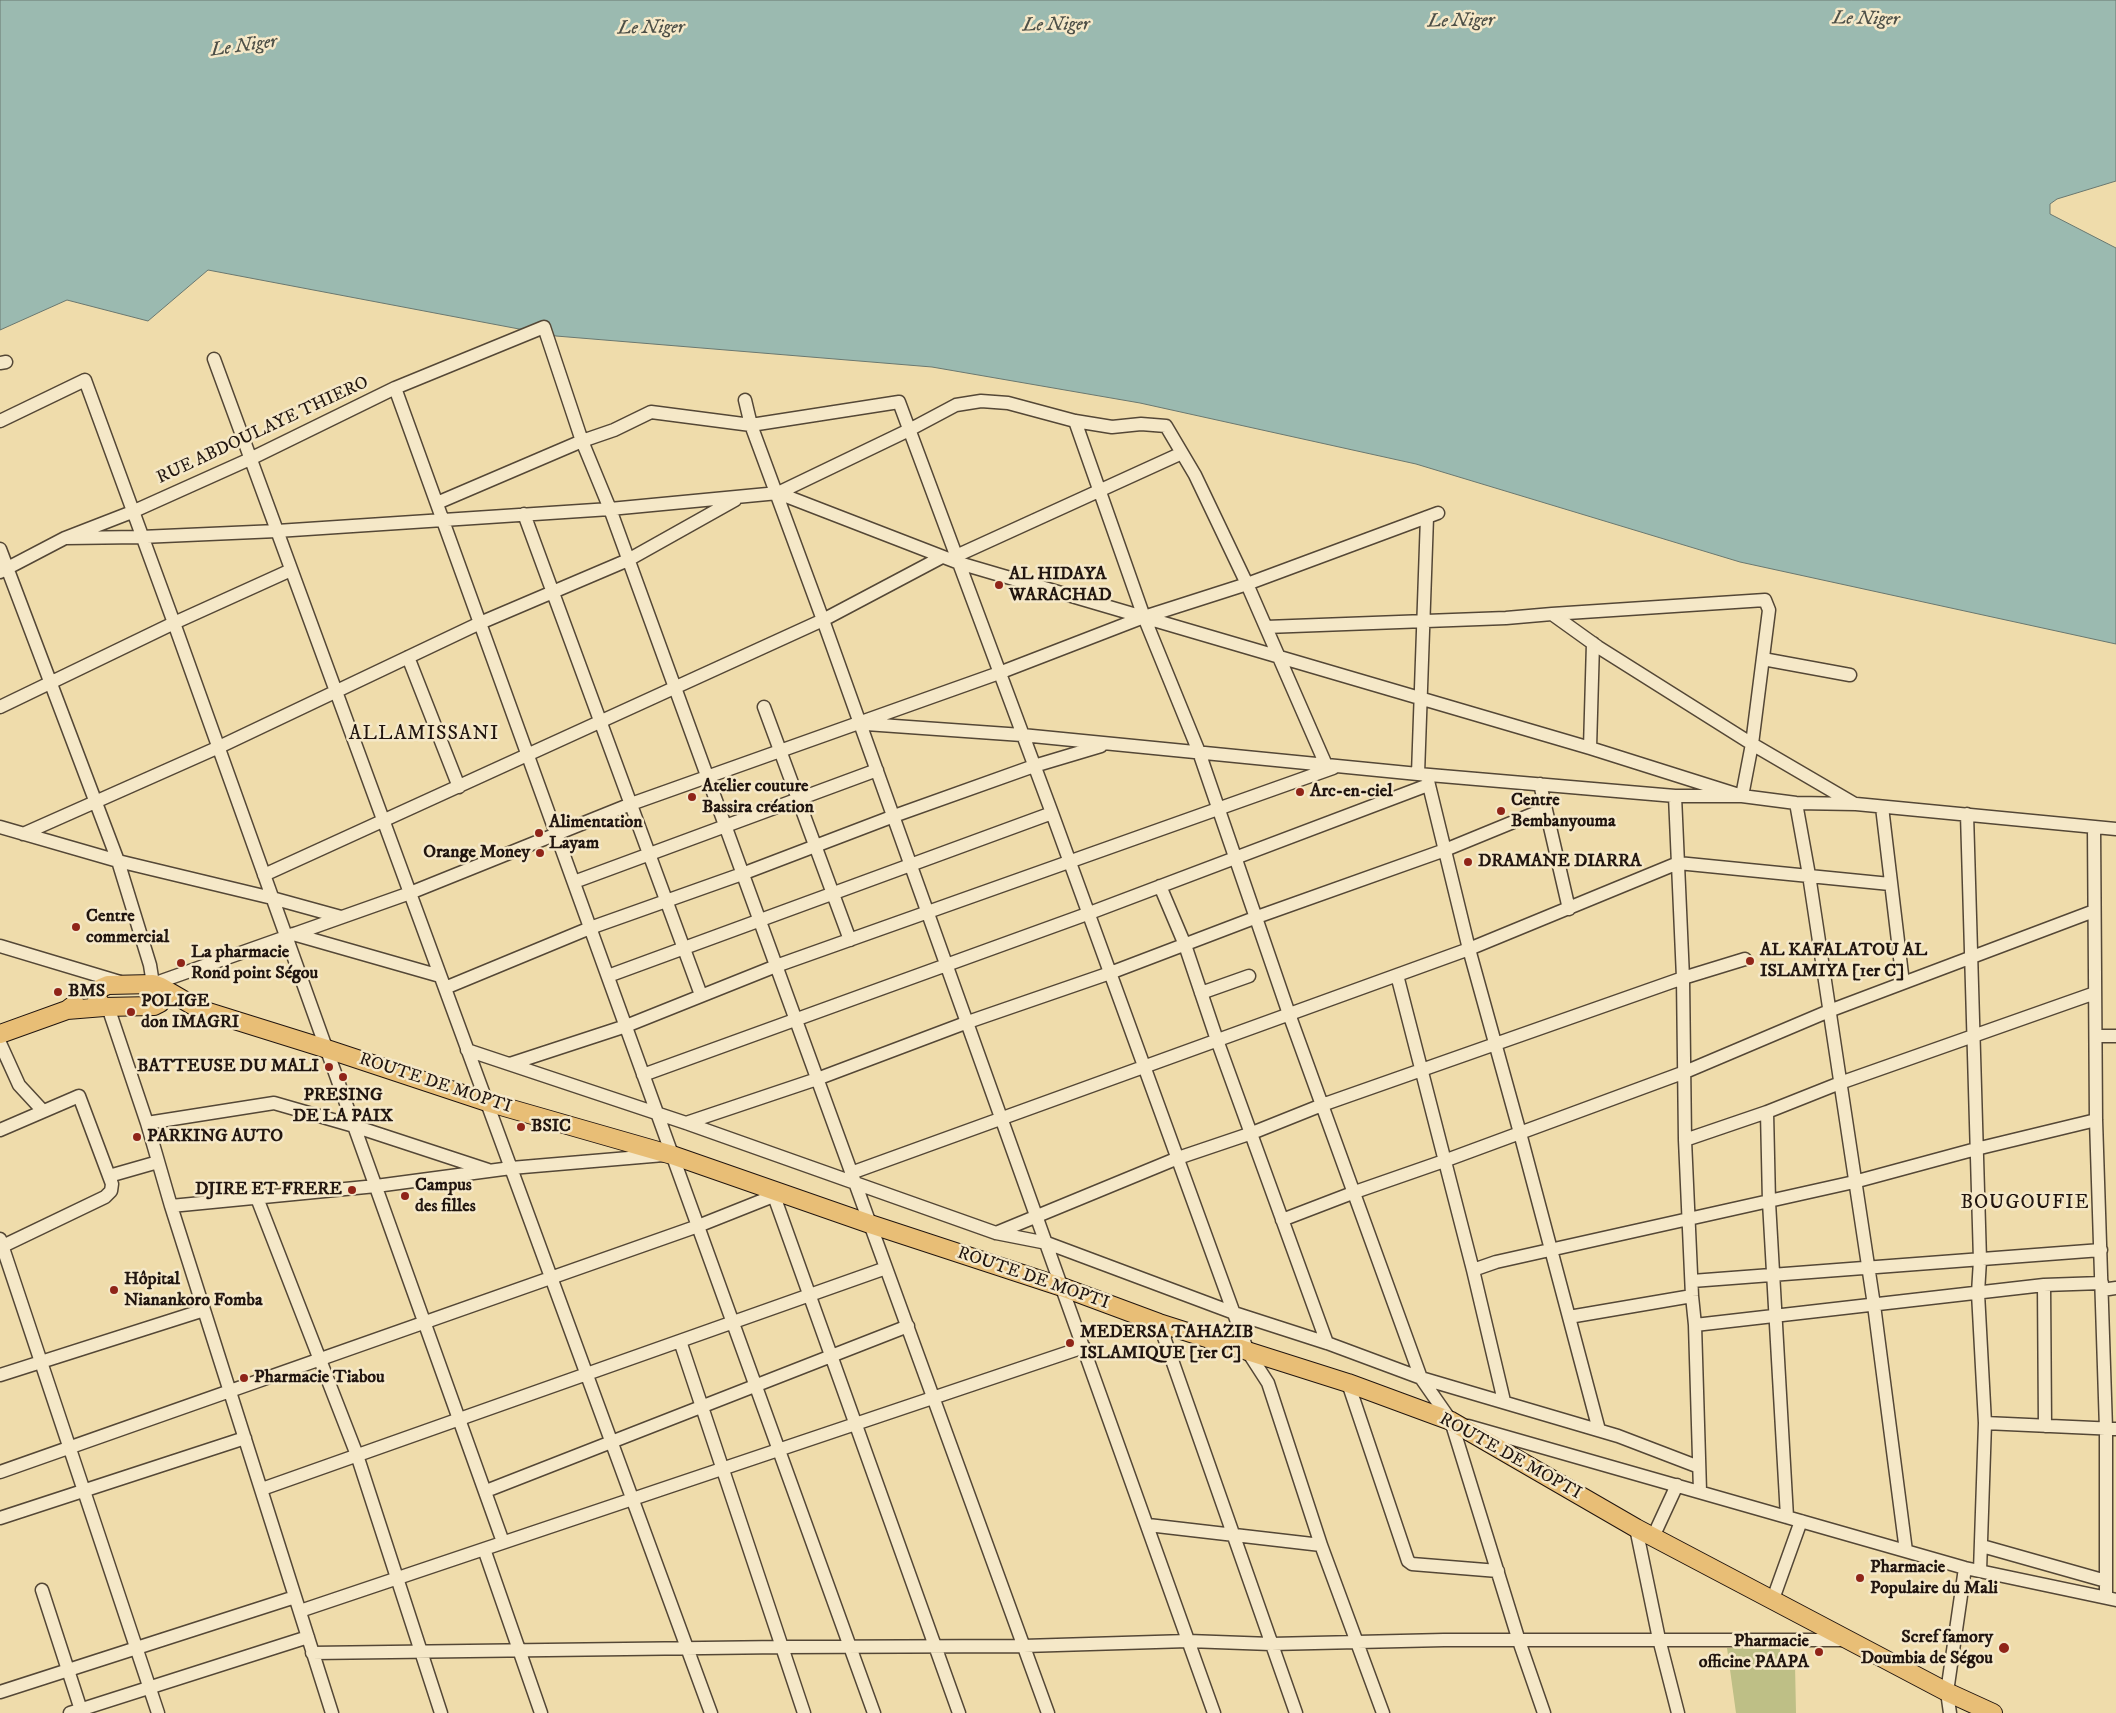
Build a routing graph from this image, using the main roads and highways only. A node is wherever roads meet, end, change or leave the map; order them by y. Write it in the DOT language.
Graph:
graph roads {
  1 [pos="157,986"];
  2 [pos="101,988"];
  3 [pos="154,1006"];
  4 [pos="106,1007"];
  5 [pos="199,1009"];
  6 [pos="66,1010"];
  7 [pos="0,1034"];
  8 [pos="1993,1713"];
  1 -- 2 [label="highway"];
  1 -- 3 [label="highway"];
  1 -- 5 [label="highway, ROUTE DE MOPTI"];
  2 -- 4 [label="highway"];
  2 -- 6 [label="highway"];
  3 -- 4 [label="highway, ROUTE DE MOPTI"];
  3 -- 5 [label="highway, ROUTE DE MOPTI"];
  4 -- 6 [label="highway, ROUTE DE MOPTI"];
  5 -- 8 [label="highway, ROUTE DE MOPTI"];
  6 -- 7 [label="highway"];
}
